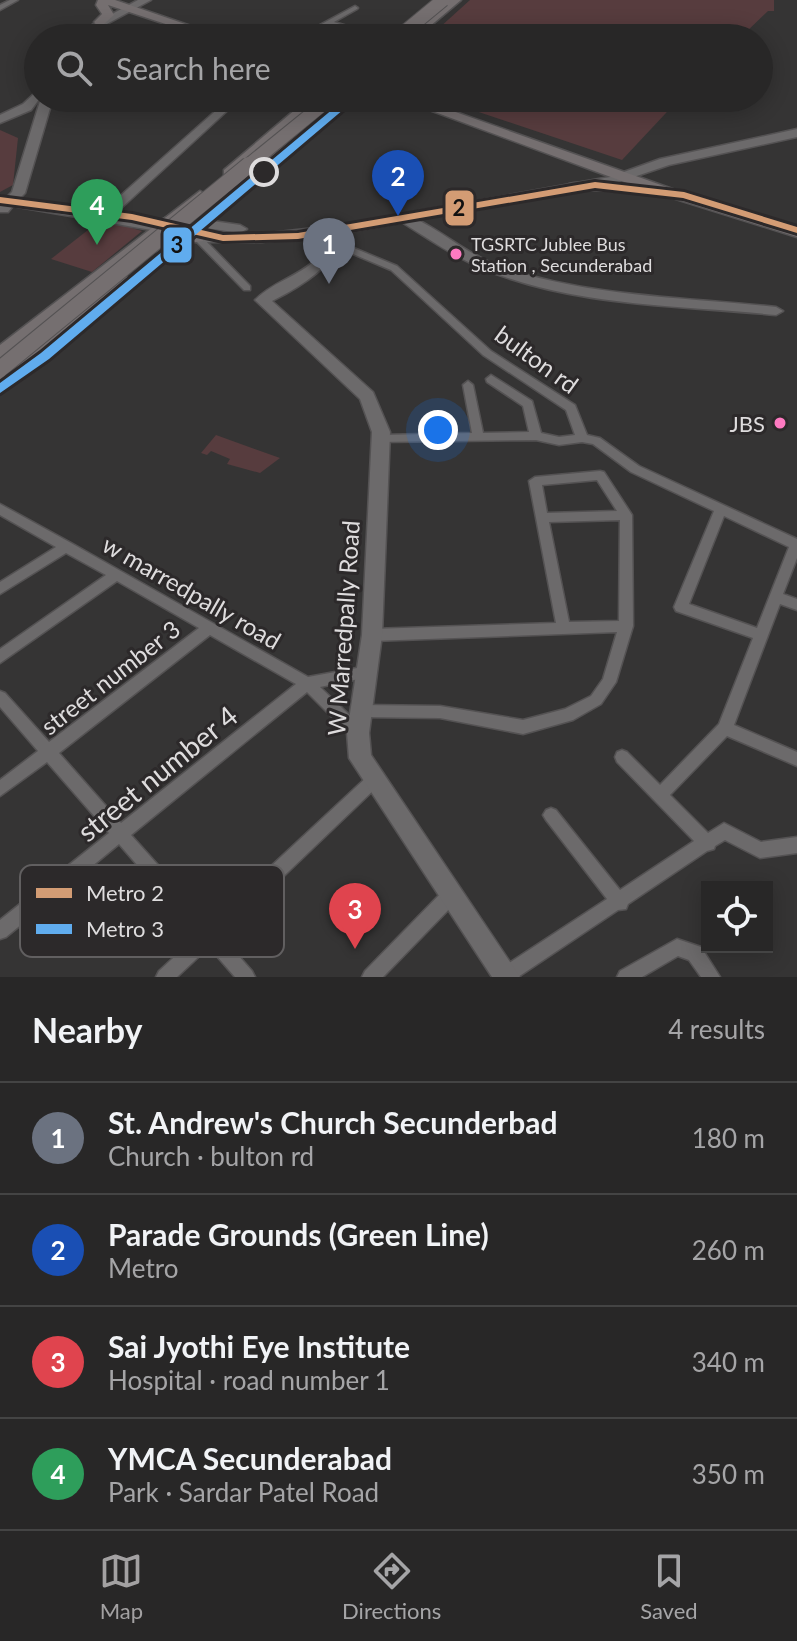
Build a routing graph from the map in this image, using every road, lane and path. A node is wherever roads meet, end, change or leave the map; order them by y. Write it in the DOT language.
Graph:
graph roads {
  1 [pos="15,0"];
  2 [pos="89,0"];
  3 [pos="455,0"];
  4 [pos="103,3"];
  5 [pos="440,3"];
  6 [pos="0,8"];
  7 [pos="355,8"];
  8 [pos="133,11"];
  9 [pos="329,23"];
  10 [pos="104,24"];
  11 [pos="109,24"];
  12 [pos="167,24"];
  13 [pos="175,24"];
  14 [pos="333,24"];
  15 [pos="409,24"];
  16 [pos="416,24"];
  17 [pos="421,24"];
  18 [pos="24,109"];
  19 [pos="39,112"];
  20 [pos="221,112"];
  21 [pos="301,112"];
  22 [pos="308,112"];
  23 [pos="314,112"];
  24 [pos="323,112"];
  25 [pos="445,112"];
  26 [pos="458,112"];
  27 [pos="0,122"];
  28 [pos="797,131"];
  29 [pos="35,135"];
  30 [pos="261,146"];
  31 [pos="279,151"];
  32 [pos="625,173"];
  33 [pos="574,187"];
  34 [pos="673,194"];
  35 [pos="7,202"];
  36 [pos="114,208"];
  37 [pos="404,218"];
  38 [pos="797,223"];
  39 [pos="182,227"];
  40 [pos="797,232"];
  41 [pos="340,236"];
  42 [pos="254,293"];
  43 [pos="776,311"];
  44 [pos="3,347"];
  45 [pos="0,362"];
  46 [pos="0,369"];
  47 [pos="0,379"];
  48 [pos="491,379"];
  49 [pos="468,385"];
  50 [pos="478,436"];
  51 [pos="536,436"];
  52 [pos="582,438"];
  53 [pos="381,439"];
  54 [pos="0,509"];
  55 [pos="721,509"];
  56 [pos="626,515"];
  57 [pos="543,518"];
  58 [pos="797,544"];
  59 [pos="67,546"];
  60 [pos="116,575"];
  61 [pos="0,589"];
  62 [pos="775,596"];
  63 [pos="797,605"];
  64 [pos="626,626"];
  65 [pos="208,629"];
  66 [pos="564,629"];
  67 [pos="372,635"];
  68 [pos="760,635"];
  69 [pos="0,657"];
  70 [pos="368,672"];
  71 [pos="307,683"];
  72 [pos="0,697"];
  73 [pos="363,711"];
  74 [pos="725,728"];
  75 [pos="358,733"];
  76 [pos="49,752"];
  77 [pos="622,757"];
  78 [pos="797,759"];
  79 [pos="374,780"];
  80 [pos="0,789"];
  81 [pos="660,795"];
  82 [pos="551,815"];
  83 [pos="122,835"];
  84 [pos="708,844"];
  85 [pos="797,845"];
  86 [pos="84,865"];
  87 [pos="148,865"];
  88 [pos="284,866"];
  89 [pos="451,895"];
  90 [pos="620,903"];
  91 [pos="20,915"];
  92 [pos="0,931"];
  93 [pos="187,957"];
  94 [pos="228,957"];
  95 [pos="507,976"];
  96 [pos="165,977"];
  97 [pos="246,977"];
  98 [pos="371,977"];
  99 [pos="626,977"];
  100 [pos="711,977"];
  1 -- 6 [label="street"];
  2 -- 4 [label="main road"];
  3 -- 5 [label="main road"];
  4 -- 8 [label="main road"];
  4 -- 8 [label="main road"];
  5 -- 15 [label="main road"];
  5 -- 16 [label="main road, bridge"];
  5 -- 17 [label="main road"];
  7 -- 9 [label="street"];
  8 -- 10 [label="main road"];
  8 -- 11 [label="main road"];
  8 -- 12 [label="main road"];
  8 -- 13 [label="main road"];
  9 -- 14 [label="street"];
  18 -- 27 [label="main road"];
  19 -- 29 [label="main road"];
  20 -- 36 [label="street"];
  21 -- 30 [label="main road"];
  22 -- 45 [label="main road, bridge"];
  23 -- 46 [label="main road, bridge"];
  24 -- 31 [label="main road"];
  25 -- 32 [label="main road"];
  26 -- 32 [label="main road"];
  27 -- 29 [label="main road"];
  28 -- 32 [label="main road"];
  29 -- 35 [label="main road"];
  30 -- 31 [label="main road"];
  30 -- 39 [label="main road"];
  31 -- 39 [label="main road"];
  32 -- 33 [label="main road"];
  32 -- 34 [label="main road"];
  32 -- 38 [label="main road"];
  32 -- 39 [label="main road"];
  33 -- 34 [label="main road"];
  33 -- 37 [label="main road"];
  34 -- 40 [label="main road"];
  35 -- 36 [label="main road"];
  35 -- 39 [label="main road"];
  36 -- 39 [label="main road"];
  37 -- 41 [label="main road"];
  37 -- 43 [label="street"];
  39 -- 41 [label="main road"];
  39 -- 42 [label="street, W Marredpally Road"];
  39 -- 44 [label="main road"];
  39 -- 47 [label="main road"];
  41 -- 42 [label="main road"];
  41 -- 52 [label="street, bulton rd"];
  42 -- 53 [label="main road, W Marredpally Road"];
  48 -- 51 [label="street"];
  49 -- 50 [label="street"];
  50 -- 51 [label="street"];
  50 -- 53 [label="street"];
  51 -- 52 [label="street"];
  52 -- 55 [label="street"];
  53 -- 67 [label="main road, W Marredpally Road"];
  54 -- 59 [label="street, w marredpally road"];
  55 -- 58 [label="street"];
  55 -- 68 [label="street"];
  56 -- 57 [label="street"];
  56 -- 57 [label="street"];
  56 -- 64 [label="street"];
  57 -- 66 [label="street"];
  58 -- 62 [label="street"];
  59 -- 60 [label="street, w marredpally road"];
  59 -- 61 [label="street"];
  60 -- 65 [label="street, w marredpally road"];
  60 -- 69 [label="street"];
  62 -- 63 [label="street"];
  62 -- 68 [label="street"];
  64 -- 66 [label="street"];
  64 -- 73 [label="street"];
  65 -- 71 [label="street, w marredpally road"];
  65 -- 76 [label="street, street number 3"];
  66 -- 67 [label="street"];
  67 -- 70 [label="main road, W Marredpally Road"];
  68 -- 74 [label="street"];
  70 -- 71 [label="street, w marredpally road"];
  70 -- 73 [label="main road, W Marredpally Road"];
  71 -- 75 [label="street"];
  71 -- 83 [label="street, street number 4"];
  72 -- 76 [label="street"];
  73 -- 75 [label="main road, W Marredpally Road"];
  74 -- 78 [label="street"];
  74 -- 81 [label="street"];
  75 -- 79 [label="main road, W Marredpally Road"];
  76 -- 80 [label="street, street number 3"];
  76 -- 83 [label="street"];
  77 -- 81 [label="street"];
  79 -- 88 [label="street"];
  79 -- 89 [label="main road, W Marredpally Road"];
  81 -- 84 [label="street"];
  82 -- 90 [label="street"];
  83 -- 86 [label="street, street number 4"];
  83 -- 87 [label="street"];
  84 -- 85 [label="street"];
  84 -- 90 [label="street"];
  89 -- 95 [label="main road, W Marredpally Road"];
  89 -- 98 [label="street"];
  90 -- 95 [label="street"];
  91 -- 92 [label="street, street number 4"];
  93 -- 96 [label="street"];
  94 -- 97 [label="street"];
  99 -- 100 [label="street"];
}
